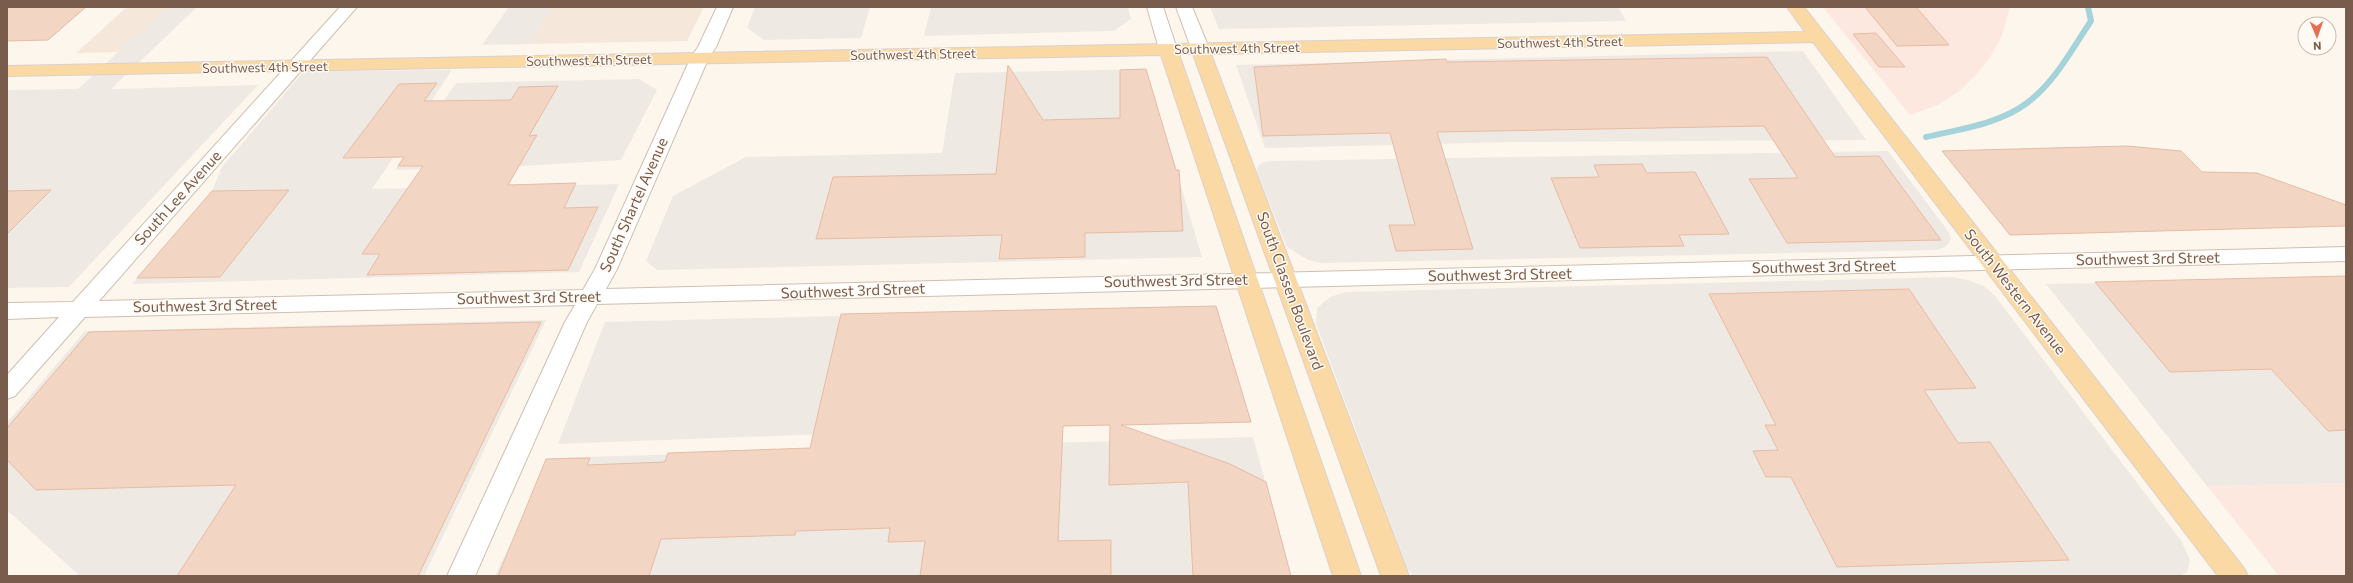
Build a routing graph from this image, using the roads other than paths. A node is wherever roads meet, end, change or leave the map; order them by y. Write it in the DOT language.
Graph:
graph roads {
  1 [pos="349,7"];
  2 [pos="725,7"];
  3 [pos="1155,7"];
  4 [pos="1184,7"];
  5 [pos="1795,7"];
  6 [pos="1818,37"];
  7 [pos="1200,48"];
  8 [pos="1168,49"];
  9 [pos="700,57"];
  10 [pos="298,66"];
  11 [pos="7,71"];
  12 [pos="2346,254"];
  13 [pos="1992,263"];
  14 [pos="1287,279"];
  15 [pos="1246,280"];
  16 [pos="591,296"];
  17 [pos="79,308"];
  18 [pos="7,310"];
  19 [pos="7,390"];
  20 [pos="461,576"];
  21 [pos="1347,576"];
  22 [pos="1394,576"];
  23 [pos="2234,576"];
  1 -- 10 [label="street, South Lee Avenue"];
  2 -- 9 [label="street, South Shartel Avenue"];
  3 -- 8 [label="street"];
  4 -- 7 [label="street, South Classen Boulevard"];
  5 -- 6 [label="main road, South Western Avenue"];
  6 -- 7 [label="main road, Southwest 4th Street"];
  6 -- 13 [label="main road, South Western Avenue"];
  7 -- 8 [label="main road, Southwest 4th Street"];
  7 -- 14 [label="main road, South Classen Boulevard"];
  8 -- 9 [label="main road, Southwest 4th Street"];
  8 -- 15 [label="main road"];
  9 -- 10 [label="main road, Southwest 4th Street"];
  9 -- 16 [label="street, South Shartel Avenue"];
  10 -- 11 [label="main road, Southwest 4th Street"];
  10 -- 17 [label="street, South Lee Avenue"];
  12 -- 13 [label="street, Southwest 3rd Street"];
  13 -- 14 [label="street, Southwest 3rd Street"];
  13 -- 23 [label="main road, South Western Avenue"];
  14 -- 15 [label="street, Southwest 3rd Street"];
  14 -- 22 [label="main road, South Classen Boulevard"];
  15 -- 16 [label="street, Southwest 3rd Street"];
  15 -- 21 [label="main road"];
  16 -- 17 [label="street, Southwest 3rd Street"];
  16 -- 20 [label="street, South Shartel Avenue"];
  17 -- 18 [label="street, Southwest 3rd Street"];
  17 -- 19 [label="street, South Lee Avenue"];
}
